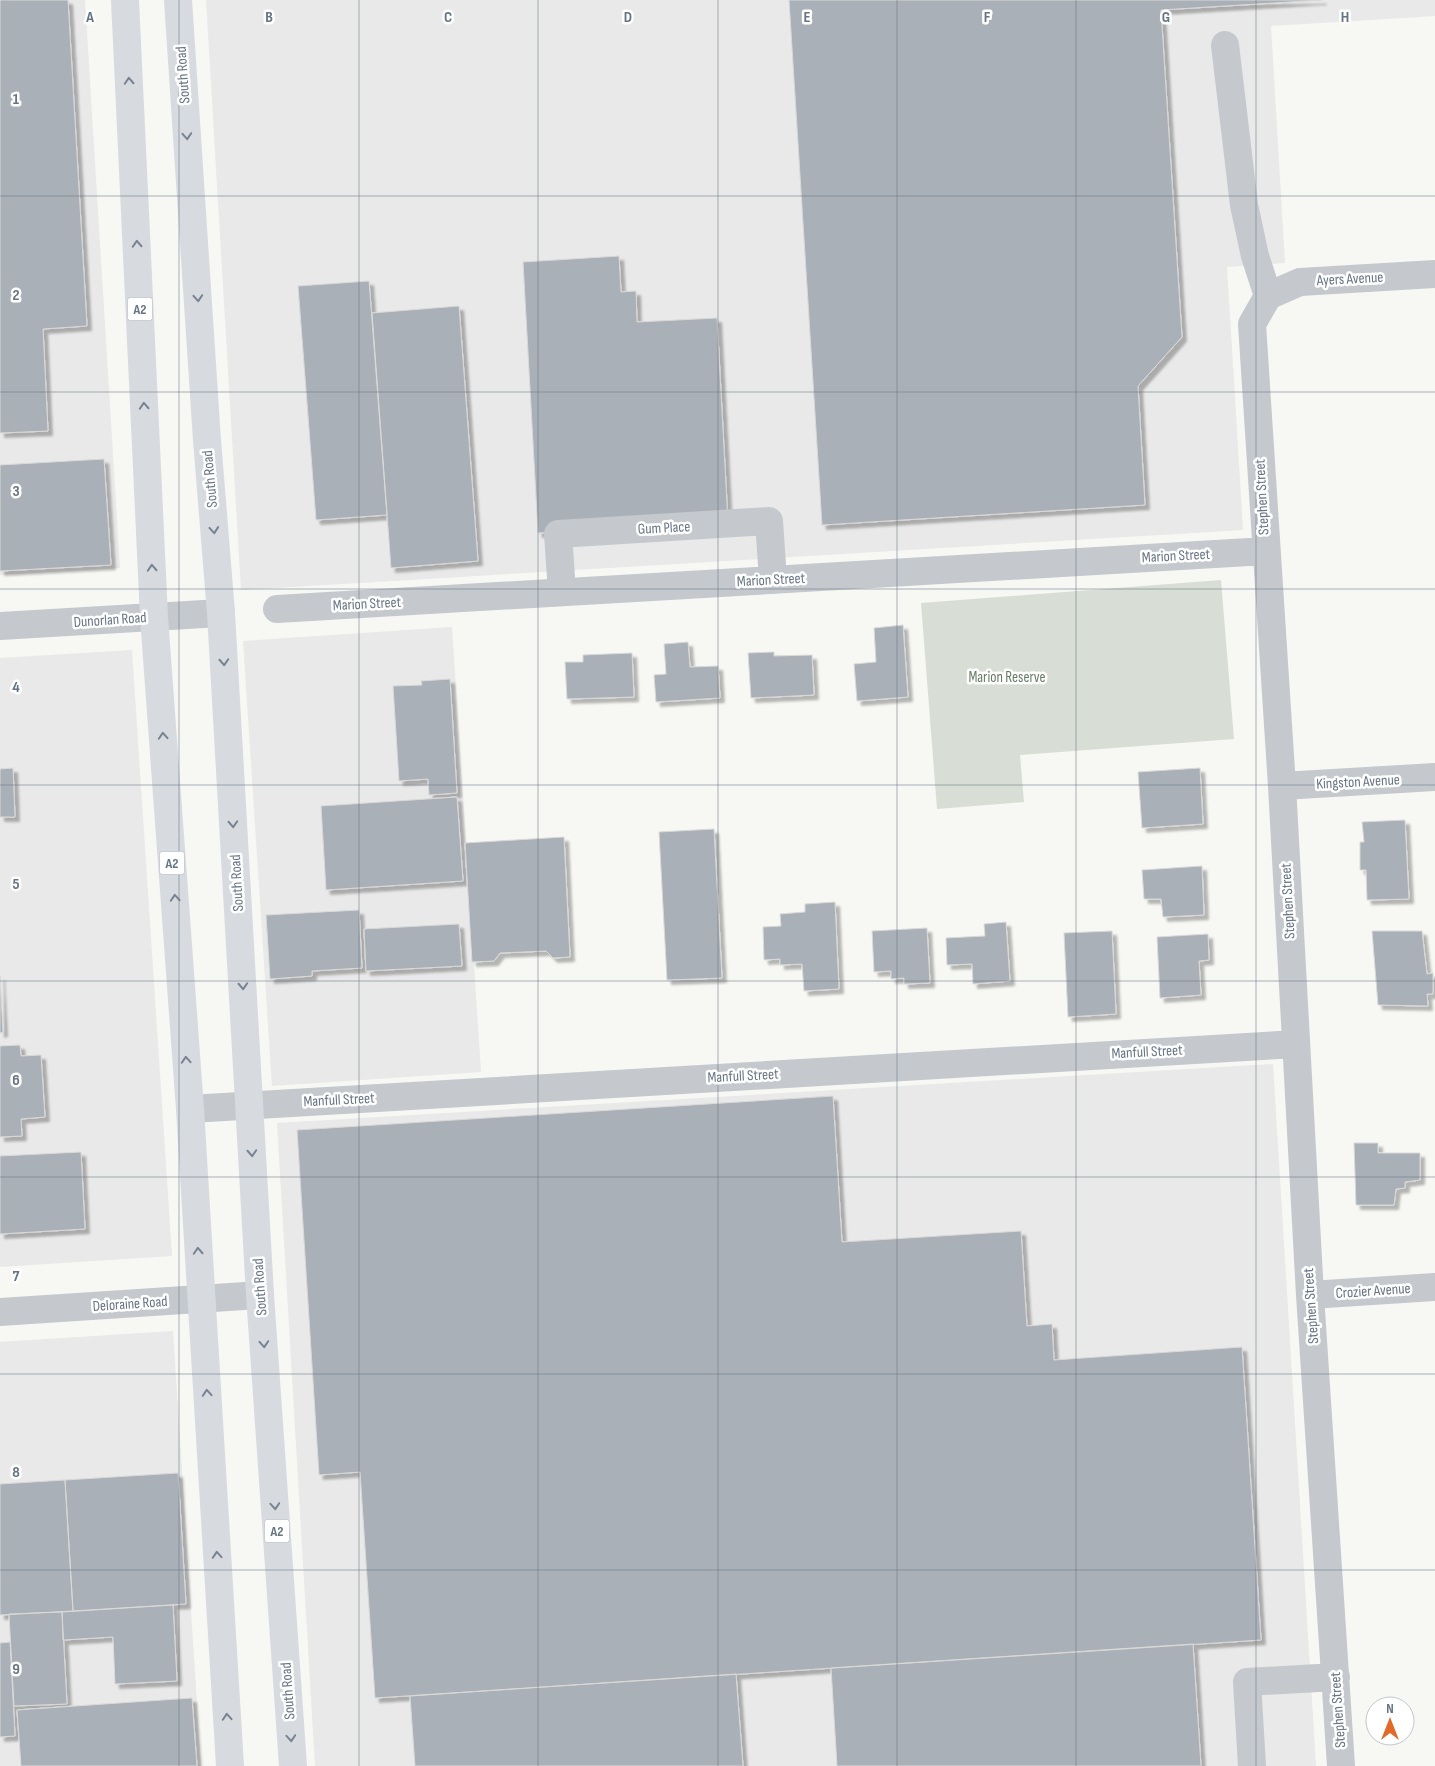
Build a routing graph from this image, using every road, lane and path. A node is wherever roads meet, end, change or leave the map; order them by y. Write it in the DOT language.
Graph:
graph roads {
  1 [pos="125,0"];
  2 [pos="178,0"];
  3 [pos="1226,44"];
  4 [pos="1435,274"];
  5 [pos="1268,296"];
  6 [pos="1266,551"];
  7 [pos="773,580"];
  8 [pos="562,592"];
  9 [pos="277,609"];
  10 [pos="221,613"];
  11 [pos="154,617"];
  12 [pos="0,626"];
  13 [pos="1435,777"];
  14 [pos="1282,786"];
  15 [pos="1296,1044"];
  16 [pos="250,1105"];
  17 [pos="190,1108"];
  18 [pos="1435,1287"];
  19 [pos="1310,1295"];
  20 [pos="260,1296"];
  21 [pos="201,1299"];
  22 [pos="0,1312"];
  23 [pos="1336,1677"];
  24 [pos="230,1766"];
  25 [pos="293,1766"];
  26 [pos="1252,1766"];
  27 [pos="1341,1766"];
  11 -- 1 [label="highway, A2, one-way"];
  2 -- 10 [label="highway, South Road / A2, one-way"];
  3 -- 5 [label="street"];
  4 -- 5 [label="street, Ayers Avenue"];
  5 -- 6 [label="street, Stephen Street"];
  6 -- 7 [label="street, Marion Street"];
  6 -- 14 [label="street, Stephen Street"];
  7 -- 8 [label="street, Marion Street"];
  7 -- 8 [label="street, Gum Place"];
  8 -- 9 [label="street, Marion Street"];
  10 -- 11 [label="street, Dunorlan Road"];
  10 -- 16 [label="highway, South Road / A2, one-way"];
  11 -- 12 [label="street, Dunorlan Road"];
  17 -- 11 [label="highway, A2, one-way"];
  13 -- 14 [label="street, Kingston Avenue"];
  14 -- 15 [label="street, Stephen Street"];
  15 -- 16 [label="street, Manfull Street"];
  15 -- 19 [label="street, Stephen Street"];
  16 -- 17 [label="street, Manfull Street"];
  16 -- 20 [label="highway, South Road / A2, one-way"];
  21 -- 17 [label="highway, A2, one-way"];
  18 -- 19 [label="street, Crozier Avenue"];
  19 -- 23 [label="street, Stephen Street"];
  20 -- 21 [label="street, Deloraine Road"];
  20 -- 25 [label="highway, South Road / A2, one-way"];
  21 -- 22 [label="street, Deloraine Road"];
  24 -- 21 [label="highway, A2, one-way"];
  23 -- 26 [label="street"];
  23 -- 27 [label="street, Stephen Street"];
}
